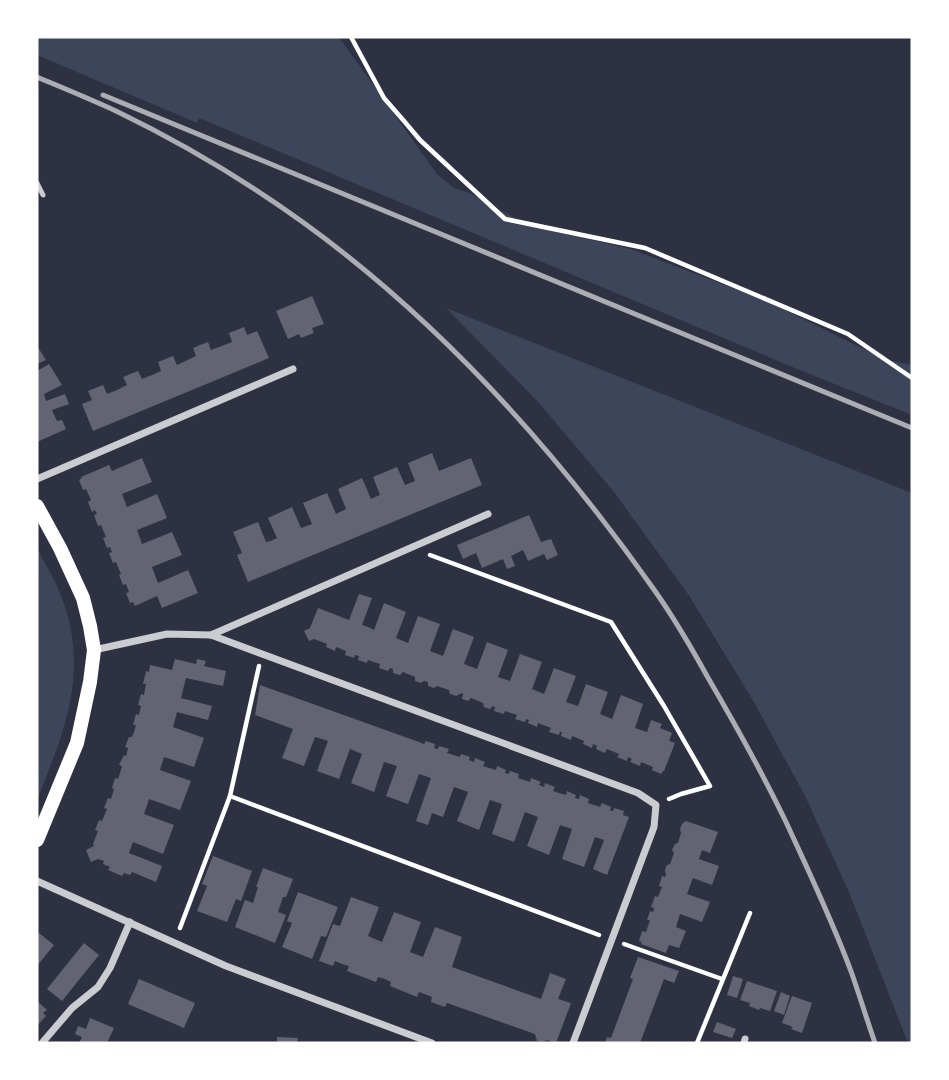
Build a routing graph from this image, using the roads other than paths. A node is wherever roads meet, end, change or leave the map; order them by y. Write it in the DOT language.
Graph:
graph roads {
  1 [pos="37,183"];
  2 [pos="43,195"];
  3 [pos="293,369"];
  4 [pos="37,479"];
  5 [pos="37,506"];
  6 [pos="488,514"];
  7 [pos="211,635"];
  8 [pos="94,650"];
  9 [pos="37,840"];
  10 [pos="37,881"];
  11 [pos="130,922"];
  12 [pos="42,1043"];
  13 [pos="432,1043"];
  14 [pos="573,1043"];
  1 -- 2 [label="lane"];
  3 -- 4 [label="street"];
  5 -- 8 [label="main road"];
  6 -- 7 [label="street"];
  7 -- 8 [label="street"];
  7 -- 14 [label="street"];
  8 -- 9 [label="main road"];
  10 -- 11 [label="street"];
  11 -- 12 [label="street"];
  11 -- 13 [label="street"];
}
